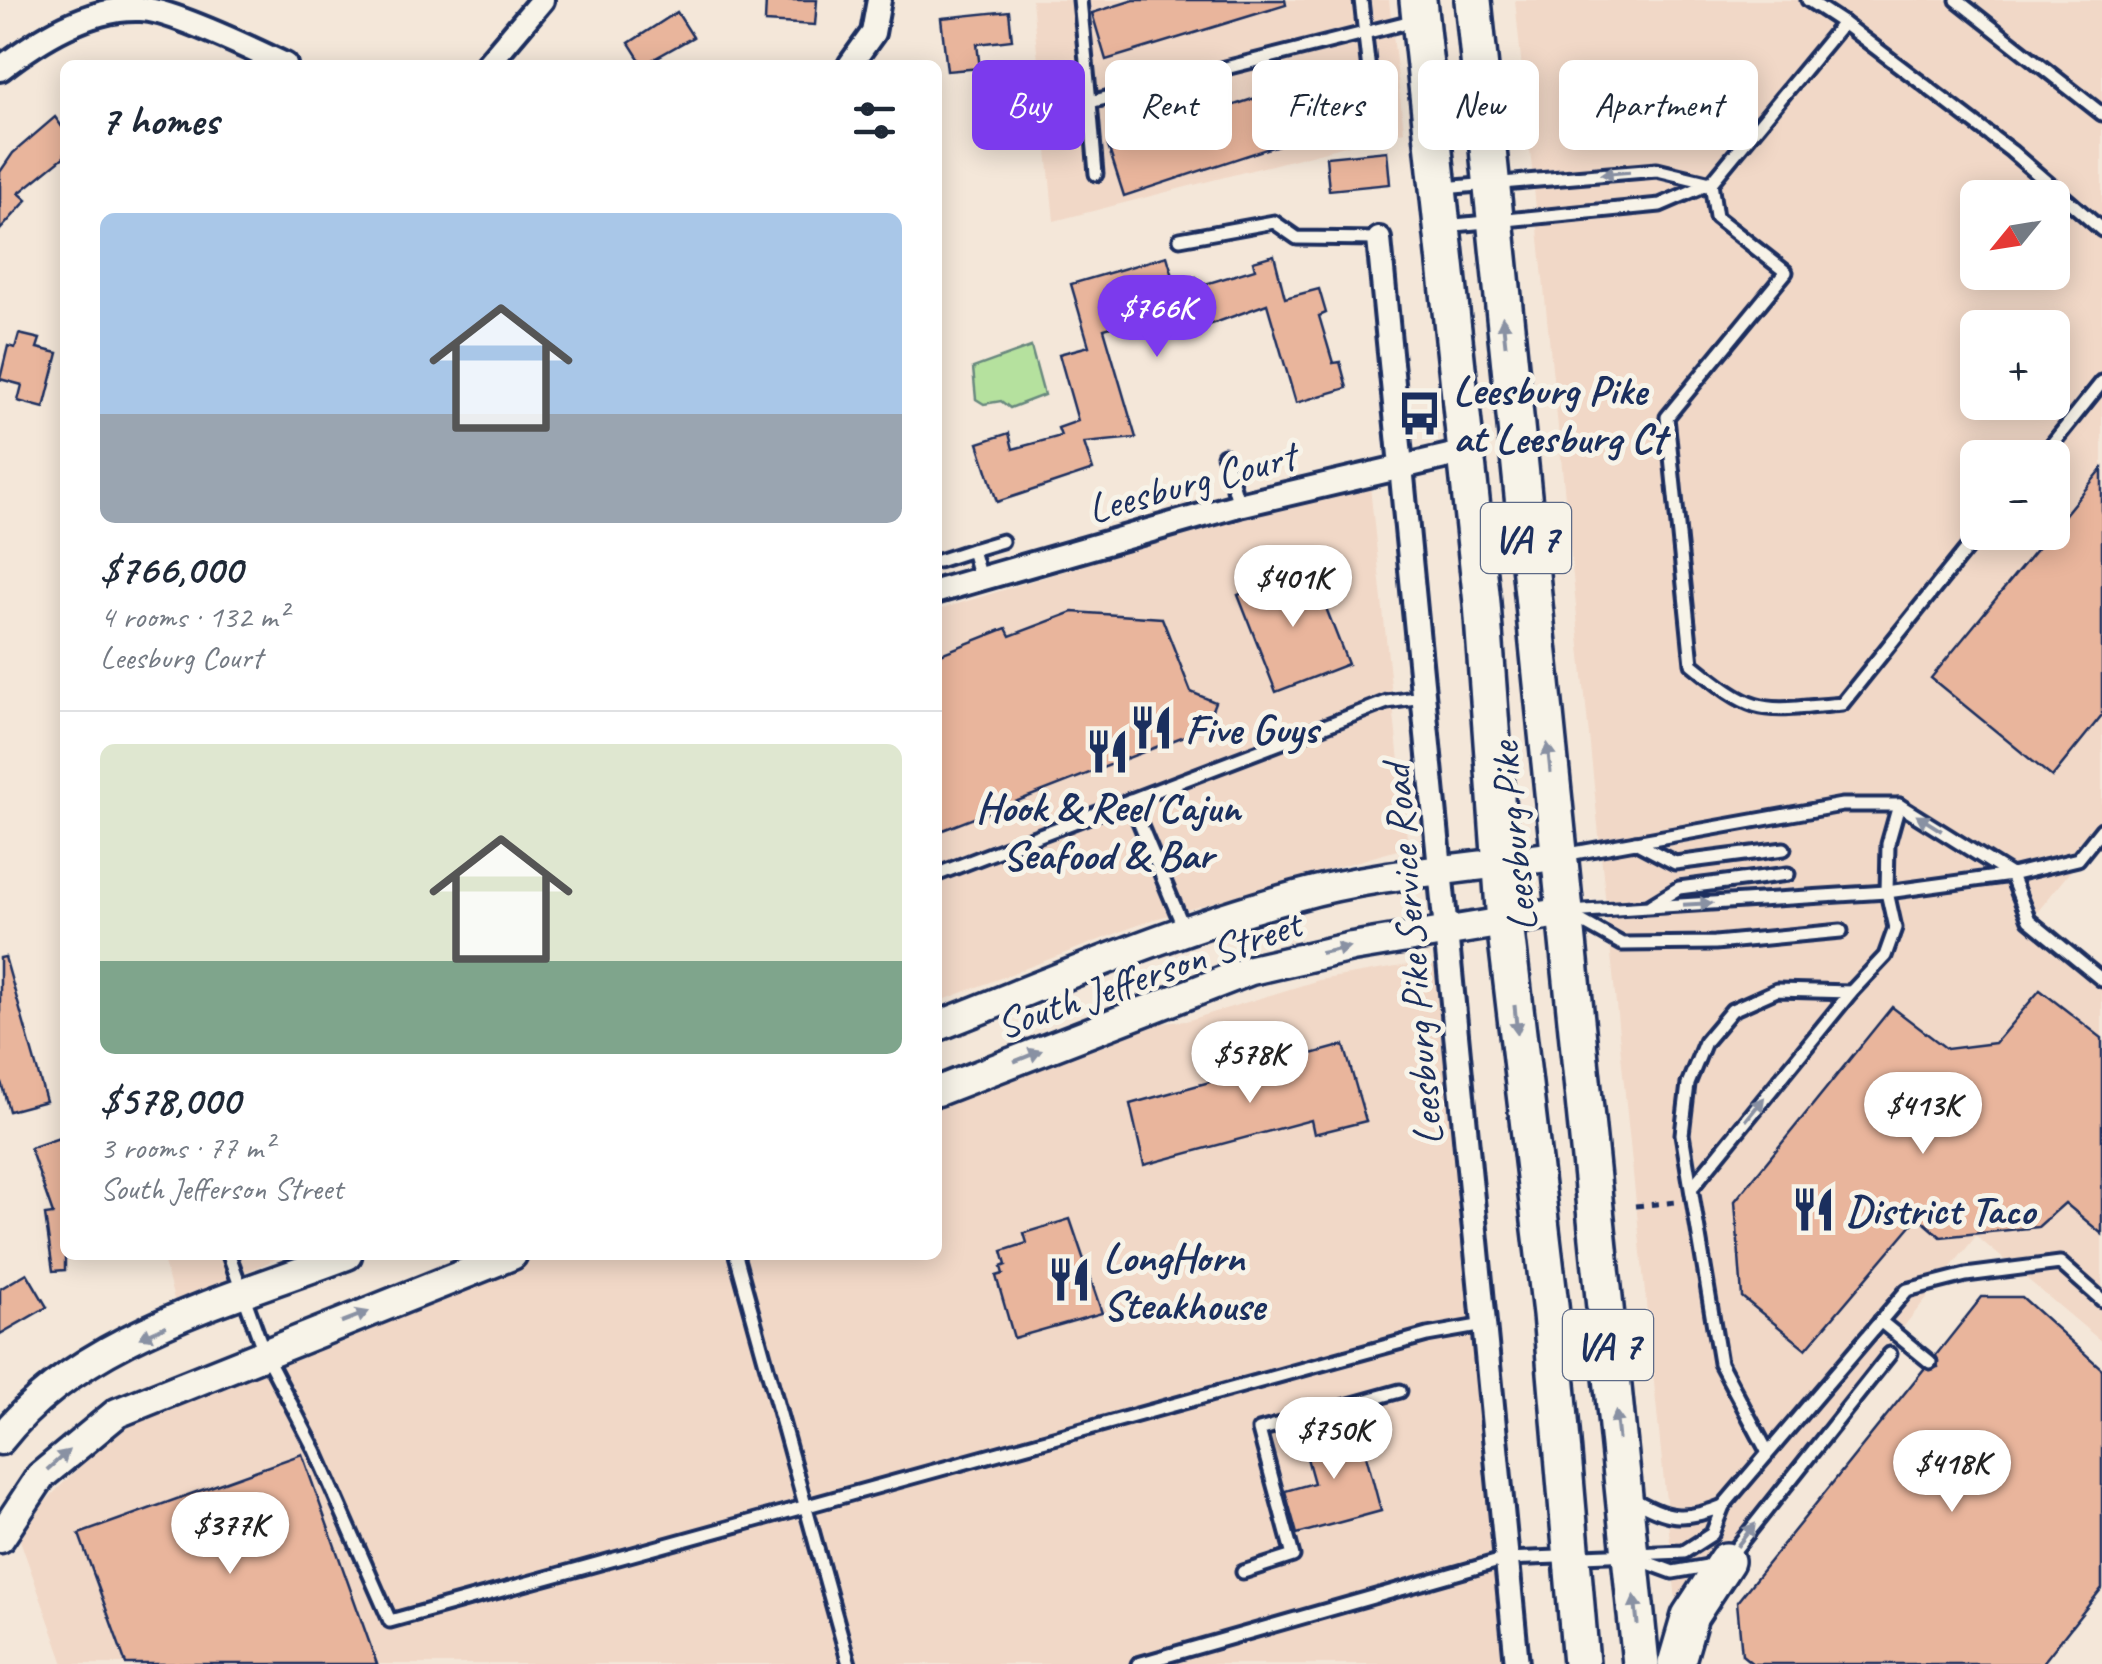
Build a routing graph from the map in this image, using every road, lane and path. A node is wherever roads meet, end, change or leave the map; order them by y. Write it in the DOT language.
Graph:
graph roads {
  1 [pos="542,0"];
  2 [pos="879,0"];
  3 [pos="1080,0"];
  4 [pos="1361,0"];
  5 [pos="1472,0"];
  6 [pos="1808,0"];
  7 [pos="1957,0"];
  8 [pos="1420,10"];
  9 [pos="181,11"];
  10 [pos="1843,23"];
  11 [pos="1364,31"];
  12 [pos="275,60"];
  13 [pos="492,60"];
  14 [pos="854,60"];
  15 [pos="1368,60"];
  16 [pos="0,69"];
  17 [pos="1090,102"];
  18 [pos="2102,114"];
  19 [pos="1096,174"];
  20 [pos="1711,183"];
  21 [pos="1490,184"];
  22 [pos="1439,188"];
  23 [pos="1493,221"];
  24 [pos="1444,226"];
  25 [pos="2102,230"];
  26 [pos="1379,238"];
  27 [pos="1180,239"];
  28 [pos="2102,382"];
  29 [pos="2055,440"];
  30 [pos="1466,452"];
  31 [pos="1224,455"];
  32 [pos="1401,464"];
  33 [pos="1239,504"];
  34 [pos="1002,541"];
  35 [pos="972,550"];
  36 [pos="1966,550"];
  37 [pos="942,559"];
  38 [pos="980,578"];
  39 [pos="942,590"];
  40 [pos="1424,697"];
  41 [pos="1130,800"];
  42 [pos="1899,804"];
  43 [pos="2102,830"];
  44 [pos="1635,842"];
  45 [pos="1784,849"];
  46 [pos="1560,855"];
  47 [pos="1502,864"];
  48 [pos="942,872"];
  49 [pos="1440,872"];
  50 [pos="1788,874"];
  51 [pos="2011,875"];
  52 [pos="1887,892"];
  53 [pos="1647,907"];
  54 [pos="1566,912"];
  55 [pos="1505,923"];
  56 [pos="1185,931"];
  57 [pos="1840,931"];
  58 [pos="1446,932"];
  59 [pos="2102,980"];
  60 [pos="1851,992"];
  61 [pos="942,1024"];
  62 [pos="942,1089"];
  63 [pos="1694,1185"];
  64 [pos="1663,1203"];
  65 [pos="1634,1206"];
  66 [pos="232,1260"];
  67 [pos="334,1260"];
  68 [pos="499,1260"];
  69 [pos="737,1260"];
  70 [pos="243,1295"];
  71 [pos="2102,1300"];
  72 [pos="1880,1321"];
  73 [pos="1484,1325"];
  74 [pos="264,1352"];
  75 [pos="1890,1354"];
  76 [pos="1930,1362"];
  77 [pos="1400,1390"];
  78 [pos="0,1440"];
  79 [pos="1767,1452"];
  80 [pos="1624,1493"];
  81 [pos="805,1505"];
  82 [pos="1723,1506"];
  83 [pos="0,1538"];
  84 [pos="1630,1557"];
  85 [pos="1506,1558"];
  86 [pos="1574,1558"];
  87 [pos="1726,1560"];
  88 [pos="1243,1572"];
  89 [pos="849,1664"];
  90 [pos="1138,1664"];
  91 [pos="1517,1664"];
  92 [pos="1581,1664"];
  93 [pos="1641,1664"];
  94 [pos="1676,1664"];
  1 -- 13 [label="street"];
  2 -- 14 [label="street"];
  3 -- 17 [label="lane"];
  4 -- 11 [label="lane"];
  5 -- 21 [label="main road, Leesburg Pike / VA 7"];
  6 -- 10 [label="lane"];
  7 -- 18 [label="lane"];
  8 -- 11 [label="lane"];
  8 -- 22 [label="main road, Leesburg Pike / VA 7"];
  9 -- 12 [label="street"];
  9 -- 16 [label="street"];
  10 -- 20 [label="lane"];
  10 -- 25 [label="lane"];
  11 -- 15 [label="lane"];
  11 -- 17 [label="lane"];
  17 -- 19 [label="lane"];
  20 -- 21 [label="lane, one-way"];
  20 -- 23 [label="lane"];
  20 -- 36 [label="lane"];
  21 -- 22 [label="lane"];
  21 -- 23 [label="main road, Leesburg Pike / VA 7"];
  22 -- 24 [label="main road, Leesburg Pike / VA 7"];
  23 -- 24 [label="lane"];
  46 -- 23 [label="main road, Leesburg Pike / VA 7, one-way"];
  24 -- 30 [label="main road, Leesburg Pike / VA 7"];
  26 -- 27 [label="lane"];
  26 -- 32 [label="street, Leesburg Pike Service Road"];
  28 -- 29 [label="lane"];
  30 -- 32 [label="street, Leesburg Court"];
  30 -- 47 [label="main road, Leesburg Pike / VA 7"];
  31 -- 33 [label="lane"];
  32 -- 33 [label="street, Leesburg Court"];
  32 -- 40 [label="street, Leesburg Pike Service Road"];
  33 -- 38 [label="street, Leesburg Court"];
  34 -- 35 [label="lane"];
  35 -- 37 [label="lane"];
  35 -- 38 [label="lane"];
  38 -- 39 [label="street, Leesburg Court"];
  40 -- 41 [label="lane"];
  40 -- 49 [label="street, Leesburg Pike Service Road"];
  41 -- 48 [label="lane"];
  41 -- 56 [label="lane"];
  42 -- 44 [label="lane"];
  51 -- 42 [label="lane, one-way"];
  42 -- 52 [label="lane"];
  43 -- 51 [label="lane"];
  44 -- 45 [label="lane"];
  44 -- 46 [label="lane"];
  46 -- 47 [label="street, South Jefferson Street"];
  46 -- 54 [label="main road, Leesburg Pike / VA 7"];
  47 -- 49 [label="street, South Jefferson Street"];
  47 -- 55 [label="main road, Leesburg Pike / VA 7"];
  49 -- 56 [label="street, South Jefferson Street"];
  49 -- 58 [label="street, Leesburg Pike Service Road"];
  50 -- 53 [label="lane"];
  51 -- 52 [label="lane"];
  51 -- 59 [label="lane"];
  53 -- 52 [label="lane, one-way"];
  52 -- 60 [label="lane"];
  53 -- 54 [label="lane"];
  54 -- 55 [label="street, South Jefferson Street"];
  54 -- 57 [label="lane"];
  80 -- 54 [label="main road, Leesburg Pike / VA 7, one-way"];
  55 -- 58 [label="street, South Jefferson Street"];
  55 -- 86 [label="main road, Leesburg Pike / VA 7, one-way"];
  56 -- 61 [label="street, South Jefferson Street"];
  62 -- 58 [label="street, South Jefferson Street, one-way"];
  58 -- 73 [label="street, Leesburg Pike Service Road"];
  63 -- 60 [label="lane, one-way"];
  60 -- 63 [label="lane"];
  63 -- 79 [label="lane"];
  64 -- 65 [label="path"];
  66 -- 70 [label="lane"];
  67 -- 70 [label="street"];
  74 -- 68 [label="street, one-way"];
  69 -- 81 [label="lane"];
  70 -- 74 [label="lane"];
  70 -- 78 [label="street, one-way"];
  71 -- 72 [label="lane"];
  72 -- 76 [label="lane"];
  72 -- 79 [label="lane"];
  73 -- 81 [label="lane"];
  73 -- 85 [label="street, Leesburg Pike Service Road"];
  74 -- 81 [label="lane"];
  83 -- 74 [label="street, one-way"];
  87 -- 75 [label="lane, one-way"];
  77 -- 88 [label="lane"];
  79 -- 82 [label="lane"];
  80 -- 82 [label="lane"];
  80 -- 84 [label="main road, Leesburg Pike / VA 7"];
  81 -- 89 [label="lane"];
  82 -- 84 [label="lane"];
  84 -- 86 [label="lane"];
  84 -- 87 [label="lane"];
  93 -- 84 [label="main road, Leesburg Pike / VA 7, one-way"];
  85 -- 86 [label="lane"];
  85 -- 90 [label="lane"];
  85 -- 91 [label="street, Leesburg Pike Service Road"];
  86 -- 92 [label="main road, Leesburg Pike / VA 7"];
  87 -- 94 [label="main road"];
}
